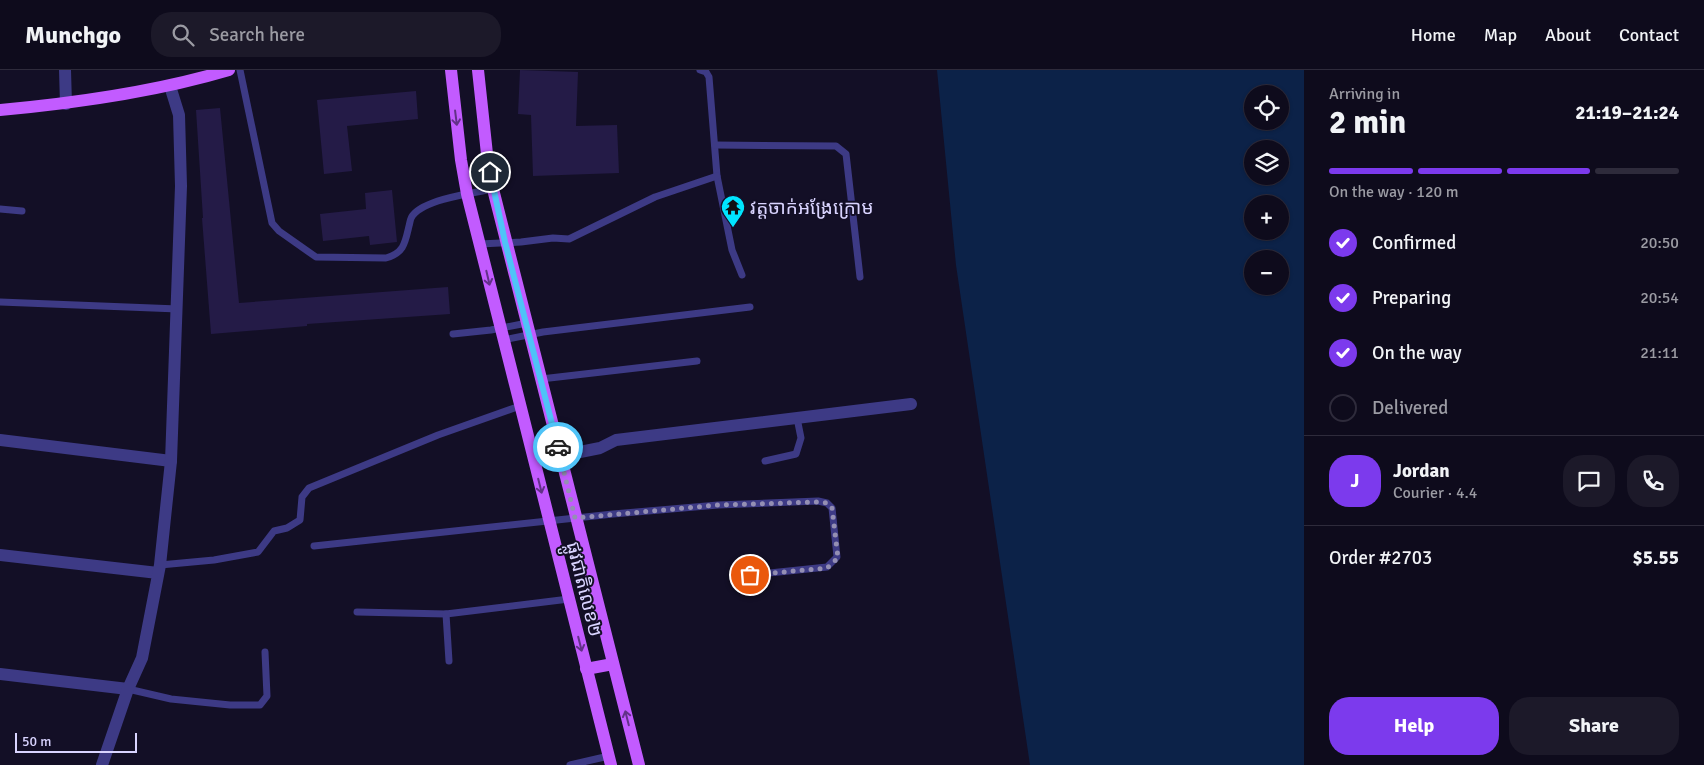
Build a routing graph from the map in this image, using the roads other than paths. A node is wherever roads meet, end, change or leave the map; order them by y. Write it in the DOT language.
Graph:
graph roads {
  1 [pos="65,70"];
  2 [pos="229,70"];
  3 [pos="240,70"];
  4 [pos="451,70"];
  5 [pos="478,70"];
  6 [pos="700,70"];
  7 [pos="170,86"];
  8 [pos="66,104"];
  9 [pos="0,110"];
  10 [pos="715,145"];
  11 [pos="717,176"];
  12 [pos="493,189"];
  13 [pos="467,194"];
  14 [pos="0,209"];
  15 [pos="22,211"];
  16 [pos="505,242"];
  17 [pos="480,244"];
  18 [pos="742,274"];
  19 [pos="860,277"];
  20 [pos="0,302"];
  21 [pos="750,307"];
  22 [pos="178,310"];
  23 [pos="528,329"];
  24 [pos="453,334"];
  25 [pos="502,334"];
  26 [pos="697,361"];
  27 [pos="541,379"];
  28 [pos="911,404"];
  29 [pos="520,406"];
  30 [pos="796,418"];
  31 [pos="0,440"];
  32 [pos="560,456"];
  33 [pos="171,461"];
  34 [pos="765,461"];
  35 [pos="575,518"];
  36 [pos="549,520"];
  37 [pos="314,546"];
  38 [pos="0,555"];
  39 [pos="160,569"];
  40 [pos="750,575"];
  41 [pos="569,599"];
  42 [pos="357,612"];
  43 [pos="446,614"];
  44 [pos="265,652"];
  45 [pos="448,661"];
  46 [pos="613,664"];
  47 [pos="586,669"];
  48 [pos="0,674"];
  49 [pos="128,689"];
  50 [pos="610,761"];
  51 [pos="102,765"];
  52 [pos="570,765"];
  53 [pos="638,765"];
  1 -- 8 [label="street"];
  2 -- 7 [label="main road"];
  3 -- 13 [label="lane"];
  4 -- 13 [label="main road, ផ្លូវជាតិលេខ២, one-way"];
  5 -- 12 [label="main road, ផ្លូវជាតិលេខ២"];
  6 -- 10 [label="lane"];
  7 -- 8 [label="main road"];
  7 -- 22 [label="street"];
  8 -- 9 [label="main road"];
  10 -- 11 [label="lane"];
  10 -- 19 [label="lane"];
  11 -- 16 [label="lane"];
  11 -- 18 [label="lane"];
  12 -- 13 [label="lane"];
  12 -- 16 [label="main road, ផ្លូវជាតិលេខ២"];
  13 -- 17 [label="main road, ផ្លូវជាតិលេខ២"];
  14 -- 15 [label="lane"];
  16 -- 17 [label="lane"];
  16 -- 23 [label="main road, ផ្លូវជាតិលេខ២"];
  17 -- 25 [label="main road, ផ្លូវជាតិលេខ២, one-way"];
  20 -- 22 [label="lane"];
  21 -- 23 [label="lane"];
  22 -- 33 [label="street"];
  23 -- 25 [label="lane"];
  23 -- 25 [label="lane"];
  23 -- 27 [label="main road, ផ្លូវជាតិលេខ២"];
  24 -- 25 [label="lane"];
  25 -- 29 [label="main road, ផ្លូវជាតិលេខ២"];
  26 -- 27 [label="lane"];
  27 -- 32 [label="main road, ផ្លូវជាតិលេខ២"];
  28 -- 30 [label="street"];
  29 -- 36 [label="main road, ផ្លូវជាតិលេខ២, one-way"];
  29 -- 39 [label="lane"];
  30 -- 32 [label="street"];
  30 -- 34 [label="lane"];
  31 -- 33 [label="street"];
  32 -- 35 [label="main road, ផ្លូវជាតិលេខ២"];
  33 -- 39 [label="street"];
  35 -- 36 [label="lane"];
  35 -- 40 [label="lane"];
  35 -- 46 [label="main road, ផ្លូវជាតិលេខ២"];
  36 -- 37 [label="lane"];
  36 -- 41 [label="main road, ផ្លូវជាតិលេខ២"];
  38 -- 39 [label="street"];
  39 -- 49 [label="street"];
  41 -- 43 [label="lane"];
  41 -- 47 [label="main road, ផ្លូវជាតិលេខ២, one-way"];
  42 -- 43 [label="lane"];
  43 -- 45 [label="lane"];
  44 -- 49 [label="lane"];
  46 -- 47 [label="main road"];
  53 -- 46 [label="main road, ផ្លូវជាតិលេខ២, one-way"];
  47 -- 50 [label="main road, ផ្លូវជាតិលេខ២"];
  48 -- 49 [label="street"];
  49 -- 51 [label="street"];
  50 -- 52 [label="lane"];
}
